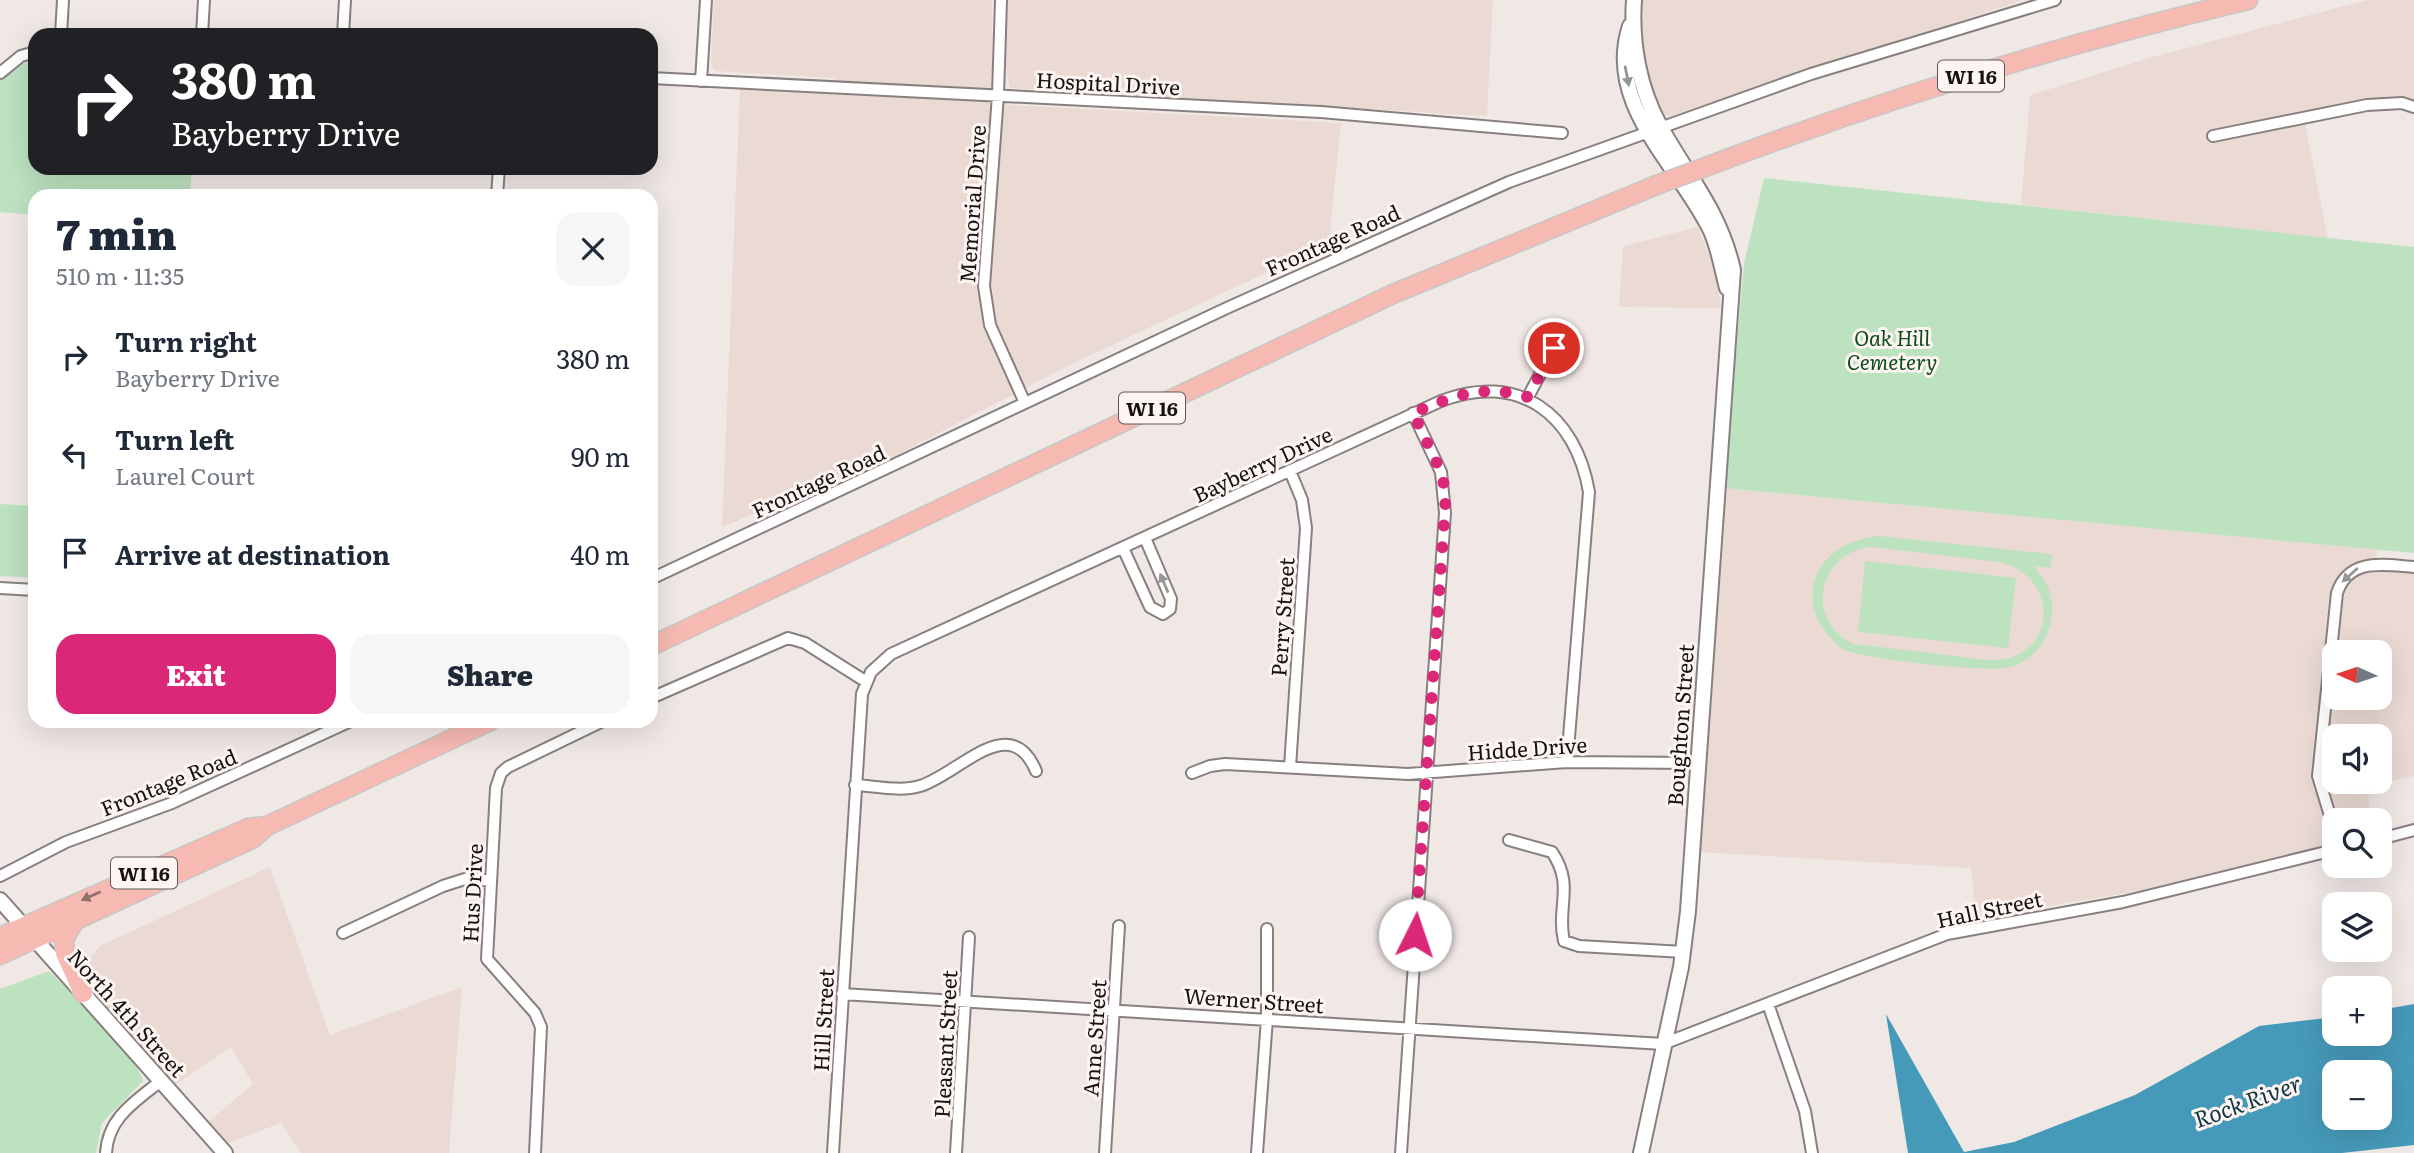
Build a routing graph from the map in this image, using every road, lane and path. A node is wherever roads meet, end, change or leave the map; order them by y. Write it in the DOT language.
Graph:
graph roads {
  1 [pos="62,0"];
  2 [pos="204,0"];
  3 [pos="345,0"];
  4 [pos="706,0"];
  5 [pos="1000,0"];
  6 [pos="1634,0"];
  7 [pos="2054,0"];
  8 [pos="2248,0"];
  9 [pos="61,28"];
  10 [pos="202,28"];
  11 [pos="343,28"];
  12 [pos="28,54"];
  13 [pos="0,73"];
  14 [pos="658,78"];
  15 [pos="701,81"];
  16 [pos="998,95"];
  17 [pos="2414,107"];
  18 [pos="1654,129"];
  19 [pos="1562,133"];
  20 [pos="2213,136"];
  21 [pos="1554,348"];
  22 [pos="1528,397"];
  23 [pos="1025,403"];
  24 [pos="1413,413"];
  25 [pos="1290,471"];
  26 [pos="1145,538"];
  27 [pos="1123,548"];
  28 [pos="2414,567"];
  29 [pos="658,576"];
  30 [pos="0,588"];
  31 [pos="28,590"];
  32 [pos="658,643"];
  33 [pos="865,681"];
  34 [pos="658,695"];
  35 [pos="336,728"];
  36 [pos="475,728"];
  37 [pos="589,728"];
  38 [pos="1567,762"];
  39 [pos="1697,763"];
  40 [pos="1290,767"];
  41 [pos="1036,771"];
  42 [pos="1426,773"];
  43 [pos="1192,774"];
  44 [pos="855,785"];
  45 [pos="2328,808"];
  46 [pos="267,826"];
  47 [pos="2414,830"];
  48 [pos="2392,836"];
  49 [pos="1509,840"];
  50 [pos="2322,853"];
  51 [pos="0,876"];
  52 [pos="491,881"];
  53 [pos="0,900"];
  54 [pos="75,920"];
  55 [pos="1119,926"];
  56 [pos="1267,929"];
  57 [pos="28,933"];
  58 [pos="343,933"];
  59 [pos="0,937"];
  60 [pos="969,937"];
  61 [pos="1684,952"];
  62 [pos="0,955"];
  63 [pos="83,993"];
  64 [pos="842,994"];
  65 [pos="966,1001"];
  66 [pos="1768,1004"];
  67 [pos="1114,1010"];
  68 [pos="1267,1019"];
  69 [pos="1408,1030"];
  70 [pos="1663,1044"];
  71 [pos="162,1080"];
  72 [pos="106,1153"];
  73 [pos="225,1153"];
  74 [pos="535,1153"];
  75 [pos="833,1153"];
  76 [pos="957,1153"];
  77 [pos="1105,1153"];
  78 [pos="1257,1153"];
  79 [pos="1401,1153"];
  80 [pos="1641,1153"];
  81 [pos="1812,1153"];
  1 -- 9 [label="street"];
  2 -- 10 [label="street"];
  3 -- 11 [label="street"];
  4 -- 15 [label="street"];
  5 -- 16 [label="street, Memorial Drive"];
  6 -- 18 [label="street, Boughton Street"];
  7 -- 18 [label="street, Frontage Road"];
  8 -- 32 [label="highway, WI 16, bridge"];
  12 -- 13 [label="street"];
  14 -- 15 [label="street, Hospital Drive"];
  15 -- 16 [label="street, Hospital Drive"];
  16 -- 19 [label="street, Hospital Drive"];
  16 -- 23 [label="street, Memorial Drive"];
  17 -- 20 [label="street"];
  18 -- 23 [label="street, Frontage Road"];
  18 -- 39 [label="street, Boughton Street"];
  21 -- 22 [label="street"];
  22 -- 24 [label="street, Bayberry Drive"];
  22 -- 38 [label="street"];
  23 -- 29 [label="street, Frontage Road"];
  24 -- 25 [label="street, Bayberry Drive"];
  24 -- 42 [label="street"];
  25 -- 26 [label="street, Bayberry Drive"];
  25 -- 40 [label="street, Perry Street"];
  26 -- 27 [label="street, Bayberry Drive"];
  27 -- 26 [label="street, one-way"];
  27 -- 33 [label="street, Bayberry Drive"];
  28 -- 45 [label="street, one-way"];
  30 -- 31 [label="street"];
  33 -- 34 [label="street"];
  33 -- 44 [label="street"];
  35 -- 51 [label="street, Frontage Road"];
  36 -- 46 [label="highway, WI 16"];
  37 -- 52 [label="street, Hus Drive"];
  38 -- 39 [label="street, Hidde Drive"];
  38 -- 42 [label="street, Hidde Drive"];
  39 -- 61 [label="street, Boughton Street"];
  40 -- 42 [label="street, Hidde Drive"];
  40 -- 43 [label="street, Hidde Drive"];
  41 -- 44 [label="street"];
  42 -- 69 [label="street"];
  44 -- 64 [label="street, Hill Street"];
  46 -- 54 [label="highway, WI 16"];
  46 -- 57 [label="highway, WI 16, one-way"];
  47 -- 48 [label="street"];
  49 -- 61 [label="street"];
  50 -- 66 [label="street, Hall Street"];
  52 -- 58 [label="street"];
  52 -- 74 [label="street, Hus Drive"];
  53 -- 57 [label="street, North 4th Street"];
  54 -- 57 [label="highway, WI 16"];
  54 -- 63 [label="highway"];
  55 -- 67 [label="street, Anne Street"];
  56 -- 68 [label="street"];
  57 -- 59 [label="highway, WI 16"];
  57 -- 62 [label="highway, WI 16"];
  57 -- 63 [label="street, North 4th Street"];
  60 -- 65 [label="street, Pleasant Street"];
  61 -- 70 [label="street, Boughton Street"];
  63 -- 71 [label="street, North 4th Street"];
  64 -- 65 [label="street, Werner Street"];
  64 -- 75 [label="street, Hill Street"];
  65 -- 67 [label="street, Werner Street"];
  65 -- 76 [label="street, Pleasant Street"];
  66 -- 70 [label="street, Hall Street"];
  66 -- 81 [label="street"];
  67 -- 68 [label="street, Werner Street"];
  67 -- 77 [label="street, Anne Street"];
  68 -- 69 [label="street, Werner Street"];
  68 -- 78 [label="street"];
  69 -- 70 [label="street, Werner Street"];
  69 -- 79 [label="street"];
  70 -- 80 [label="street, Boughton Street"];
  71 -- 72 [label="street"];
  71 -- 73 [label="street, North 4th Street"];
}
